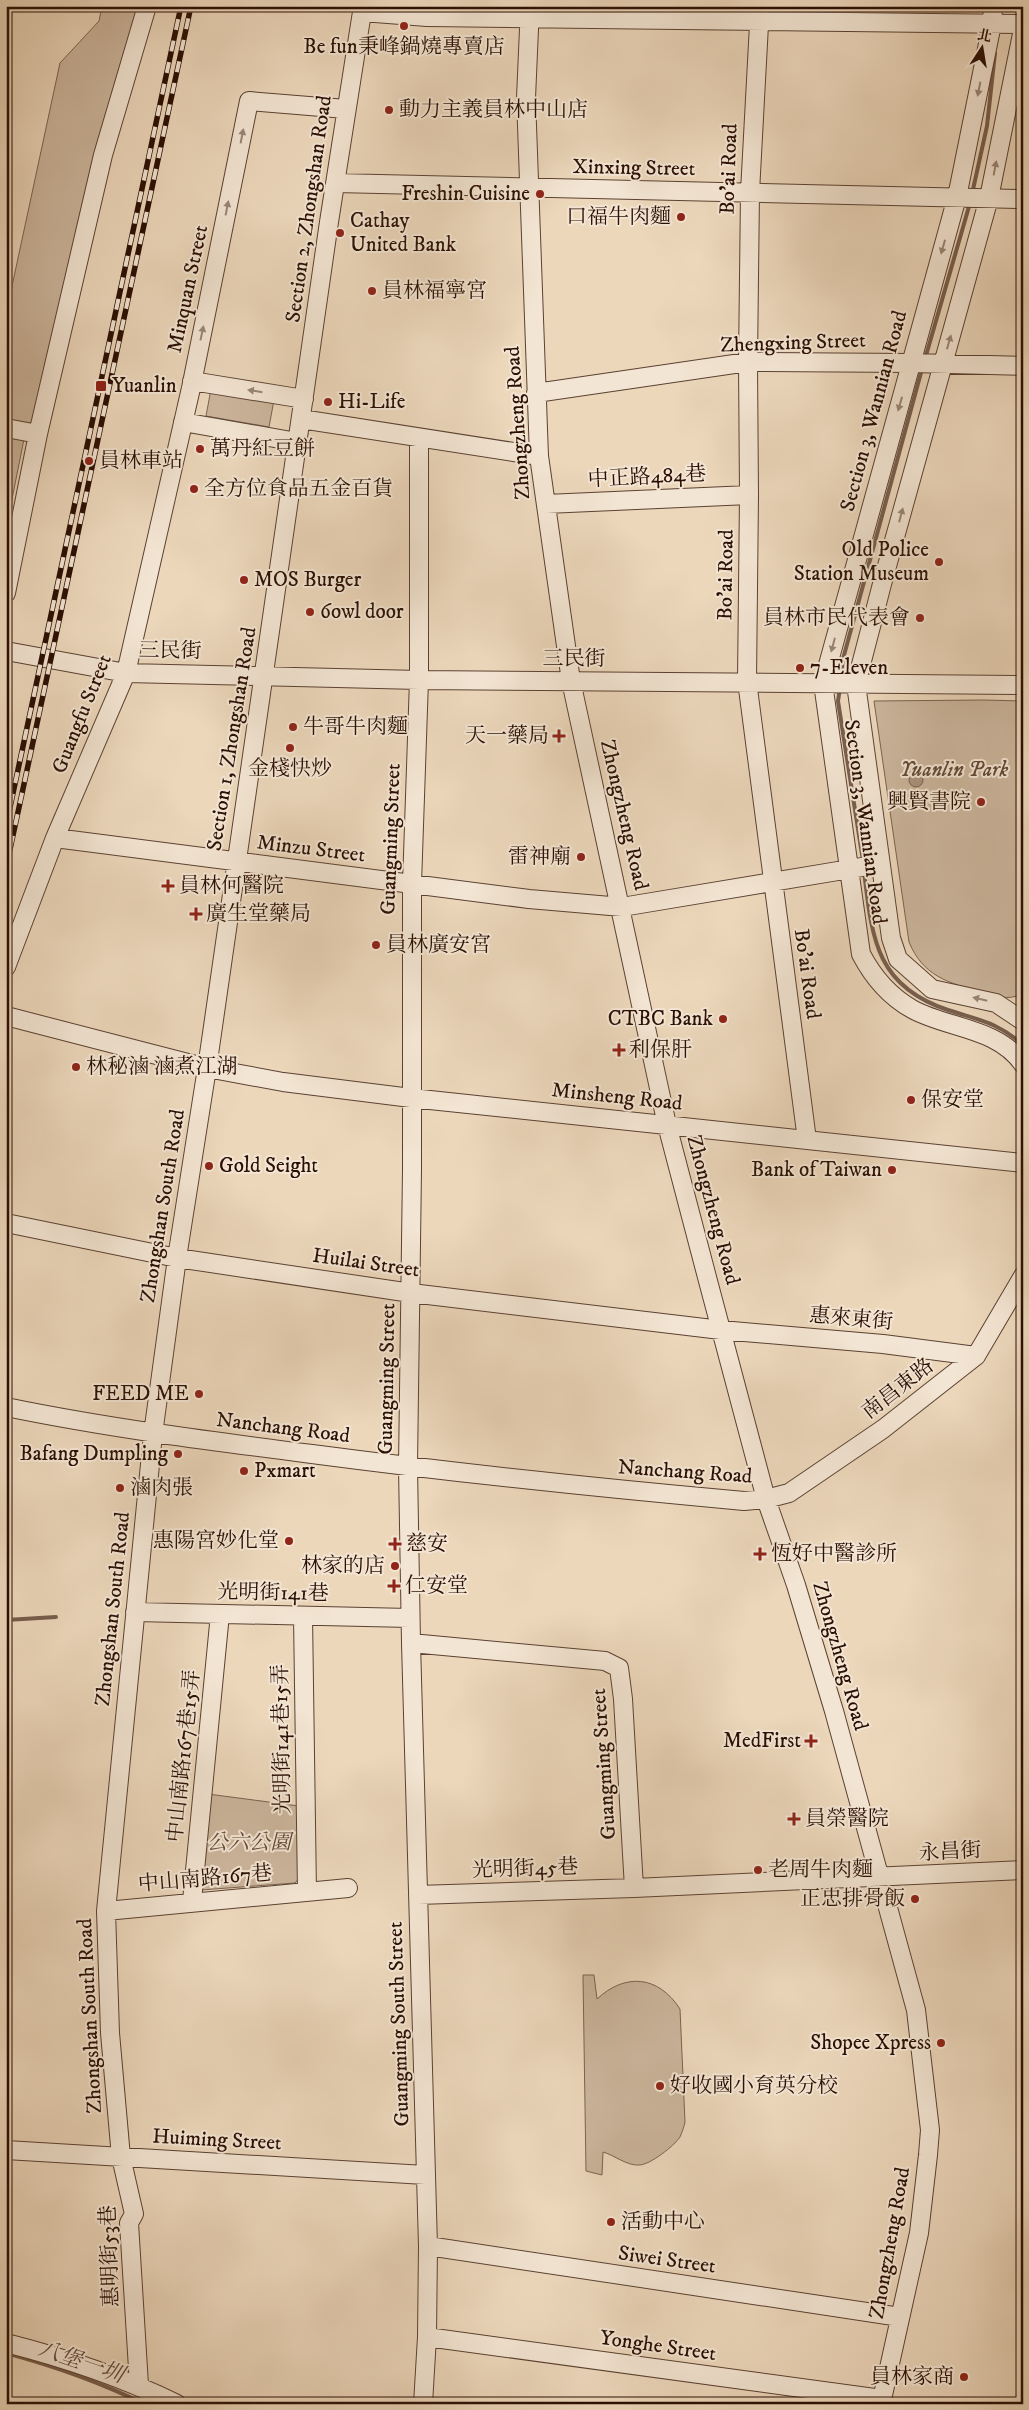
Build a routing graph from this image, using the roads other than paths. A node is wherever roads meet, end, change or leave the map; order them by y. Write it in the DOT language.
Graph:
graph roads {
  1 [pos="147,6"];
  2 [pos="993,6"];
  3 [pos="363,9"];
  4 [pos="529,12"];
  5 [pos="759,14"];
  6 [pos="992,24"];
  7 [pos="1023,24"];
  8 [pos="1023,29"];
  9 [pos="346,109"];
  10 [pos="335,183"];
  11 [pos="528,188"];
  12 [pos="750,192"];
  13 [pos="957,197"];
  14 [pos="989,198"];
  15 [pos="1023,199"];
  16 [pos="748,362"];
  17 [pos="911,363"];
  18 [pos="942,365"];
  19 [pos="1023,366"];
  20 [pos="192,381"];
  21 [pos="536,394"];
  22 [pos="304,399"];
  23 [pos="301,419"];
  24 [pos="183,422"];
  25 [pos="6,428"];
  26 [pos="38,434"];
  27 [pos="420,438"];
  28 [pos="297,442"];
  29 [pos="539,456"];
  30 [pos="749,494"];
  31 [pos="546,504"];
  32 [pos="6,593"];
  33 [pos="6,650"];
  34 [pos="126,673"];
  35 [pos="265,675"];
  36 [pos="419,680"];
  37 [pos="747,681"];
  38 [pos="571,682"];
  39 [pos="823,683"];
  40 [pos="856,684"];
  41 [pos="1023,685"];
  42 [pos="55,838"];
  43 [pos="236,863"];
  44 [pos="880,864"];
  45 [pos="848,868"];
  46 [pos="772,880"];
  47 [pos="412,884"];
  48 [pos="622,907"];
  49 [pos="6,967"];
  50 [pos="6,1016"];
  51 [pos="1023,1021"];
  52 [pos="1023,1064"];
  53 [pos="207,1068"];
  54 [pos="411,1098"];
  55 [pos="667,1125"];
  56 [pos="807,1140"];
  57 [pos="1023,1163"];
  58 [pos="6,1223"];
  59 [pos="177,1258"];
  60 [pos="1023,1276"];
  61 [pos="410,1292"];
  62 [pos="721,1330"];
  63 [pos="976,1356"];
  64 [pos="6,1407"];
  65 [pos="153,1434"];
  66 [pos="408,1466"];
  67 [pos="766,1500"];
  68 [pos="135,1612"];
  69 [pos="220,1614"];
  70 [pos="303,1616"];
  71 [pos="410,1618"];
  72 [pos="411,1643"];
  73 [pos="1023,1870"];
  74 [pos="880,1878"];
  75 [pos="348,1888"];
  76 [pos="634,1888"];
  77 [pos="307,1892"];
  78 [pos="418,1895"];
  79 [pos="192,1901"];
  80 [pos="106,1911"];
  81 [pos="6,2150"];
  82 [pos="121,2157"];
  83 [pos="426,2175"];
  84 [pos="428,2246"];
  85 [pos="900,2317"];
  86 [pos="427,2338"];
  87 [pos="6,2343"];
  88 [pos="138,2385"];
  89 [pos="882,2402"];
  90 [pos="177,2404"];
  91 [pos="423,2404"];
  1 -- 26 [label="street"];
  2 -- 6 [label="street, Section 3, Wannian Road"];
  3 -- 4 [label="street"];
  3 -- 9 [label="street, Section 2, Zhongshan Road"];
  4 -- 5 [label="street"];
  4 -- 11 [label="street, Zhongzheng Road"];
  5 -- 6 [label="street"];
  5 -- 12 [label="street, Bo'ai Road"];
  6 -- 7 [label="street"];
  6 -- 13 [label="street, Section 3, Wannian Road, one-way"];
  14 -- 8 [label="street, Section 3, Wannian Road, one-way"];
  9 -- 10 [label="street, Section 2, Zhongshan Road"];
  20 -- 9 [label="street, Minquan Street, one-way"];
  10 -- 11 [label="street, Xinxing Street"];
  10 -- 22 [label="street, Section 2, Zhongshan Road"];
  11 -- 12 [label="street, Xinxing Street"];
  11 -- 21 [label="street, Zhongzheng Road"];
  12 -- 13 [label="street, Xinxing Street"];
  12 -- 16 [label="street, Bo'ai Road"];
  13 -- 14 [label="street, Xinxing Street"];
  13 -- 17 [label="street, Section 3, Wannian Road, one-way"];
  14 -- 15 [label="street, Xinxing Street"];
  18 -- 14 [label="street, Section 3, Wannian Road, one-way"];
  16 -- 17 [label="street, Zhengxing Street"];
  16 -- 21 [label="street, Zhengxing Street"];
  16 -- 30 [label="street, Bo'ai Road"];
  17 -- 18 [label="street, Zhengxing Street"];
  17 -- 39 [label="street, Section 3, Wannian Road, one-way"];
  18 -- 19 [label="street, Zhengxing Street"];
  40 -- 18 [label="street, Section 3, Wannian Road, one-way"];
  22 -- 20 [label="street, Minquan Street, one-way"];
  20 -- 24 [label="street, Guangfu Street"];
  21 -- 29 [label="street, Zhongzheng Road"];
  22 -- 23 [label="street, Section 2, Zhongshan Road"];
  23 -- 27 [label="street"];
  23 -- 28 [label="street, Section 1, Zhongshan Road"];
  24 -- 28 [label="street"];
  24 -- 34 [label="street, Guangfu Street"];
  25 -- 26 [label="street"];
  26 -- 32 [label="street"];
  27 -- 29 [label="street"];
  27 -- 36 [label="street, Guangming Street"];
  28 -- 35 [label="street, Section 1, Zhongshan Road"];
  29 -- 31 [label="street, Zhongzheng Road"];
  30 -- 31 [label="street, 中正路484巷"];
  30 -- 37 [label="street, Bo'ai Road"];
  31 -- 38 [label="street, Zhongzheng Road"];
  33 -- 34 [label="street, 三民街"];
  34 -- 35 [label="street, 三民街"];
  34 -- 42 [label="street, Guangfu Street"];
  35 -- 36 [label="street, 三民街"];
  35 -- 43 [label="street, Section 1, Zhongshan Road"];
  36 -- 38 [label="street, 三民街"];
  36 -- 47 [label="street, Guangming Street"];
  37 -- 38 [label="street, 三民街"];
  37 -- 39 [label="street, 三民街"];
  37 -- 46 [label="street, Bo'ai Road"];
  38 -- 48 [label="street, Zhongzheng Road"];
  39 -- 40 [label="street, 三民街"];
  39 -- 45 [label="street, Section 3, Wannian Road"];
  40 -- 41 [label="street, 三民街"];
  40 -- 44 [label="street, Section 3, Wannian Road"];
  42 -- 43 [label="street, Minzu Street"];
  42 -- 49 [label="street, Guangfu Street"];
  43 -- 47 [label="street, Minzu Street"];
  43 -- 53 [label="street, Section 1, Zhongshan Road"];
  44 -- 45 [label="street, Minzu Street"];
  51 -- 44 [label="street, Section 3, Wannian Road, one-way"];
  45 -- 46 [label="street, Minzu Street"];
  45 -- 52 [label="street, Section 3, Wannian Road"];
  46 -- 48 [label="street, Minzu Street"];
  46 -- 56 [label="street, Bo'ai Road"];
  47 -- 48 [label="street, Minzu Street"];
  47 -- 54 [label="street, Guangming Street"];
  48 -- 55 [label="street, Zhongzheng Road"];
  50 -- 53 [label="street"];
  53 -- 54 [label="street, Minsheng Road"];
  53 -- 59 [label="street, Zhongshan South Road"];
  54 -- 55 [label="street, Minsheng Road"];
  54 -- 61 [label="street, Guangming Street"];
  55 -- 56 [label="street, Minsheng Road"];
  55 -- 62 [label="street, Zhongzheng Road"];
  56 -- 57 [label="street, Minsheng Road"];
  58 -- 59 [label="street, Huilai Street"];
  59 -- 61 [label="street, Huilai Street"];
  59 -- 65 [label="street, Zhongshan South Road"];
  60 -- 63 [label="street, 南昌東路"];
  61 -- 62 [label="street, Huilai Street"];
  61 -- 66 [label="street, Guangming Street"];
  62 -- 63 [label="street, 惠來東街"];
  62 -- 67 [label="street, Zhongzheng Road"];
  63 -- 67 [label="street, 南昌東路"];
  64 -- 65 [label="street, Nanchang Road"];
  65 -- 66 [label="street, Nanchang Road"];
  65 -- 68 [label="street, Zhongshan South Road"];
  66 -- 67 [label="street, Nanchang Road"];
  66 -- 71 [label="street, Guangming Street"];
  67 -- 74 [label="street, Zhongzheng Road"];
  68 -- 69 [label="street, 光明街141巷"];
  68 -- 80 [label="street, Zhongshan South Road"];
  69 -- 70 [label="street, 光明街141巷"];
  69 -- 79 [label="street, 中山南路167巷15弄"];
  70 -- 71 [label="street, 光明街141巷"];
  70 -- 77 [label="street, 光明街141巷15弄"];
  71 -- 72 [label="street, Guangming Street"];
  72 -- 76 [label="street, Guangming Street"];
  72 -- 78 [label="street, Guangming South Street"];
  73 -- 74 [label="street, 永昌街"];
  74 -- 76 [label="street"];
  74 -- 85 [label="street, Zhongzheng Road"];
  75 -- 77 [label="street, 中山南路167巷"];
  76 -- 78 [label="street, 光明街45巷"];
  77 -- 79 [label="street, 中山南路167巷"];
  78 -- 83 [label="street, Guangming South Street"];
  79 -- 80 [label="street, 中山南路167巷"];
  80 -- 82 [label="street, Zhongshan South Road"];
  81 -- 82 [label="street, Huiming Street"];
  82 -- 83 [label="street, Huiming Street"];
  82 -- 88 [label="street, 惠明街53巷"];
  83 -- 84 [label="street, Guangming South Street"];
  84 -- 85 [label="street, Siwei Street"];
  84 -- 86 [label="street, Guangming South Street"];
  85 -- 89 [label="street, Zhongzheng Road"];
  86 -- 89 [label="street, Yonghe Street"];
  86 -- 91 [label="street, Guangming South Street"];
  87 -- 88 [label="street"];
  88 -- 90 [label="street"];
}
